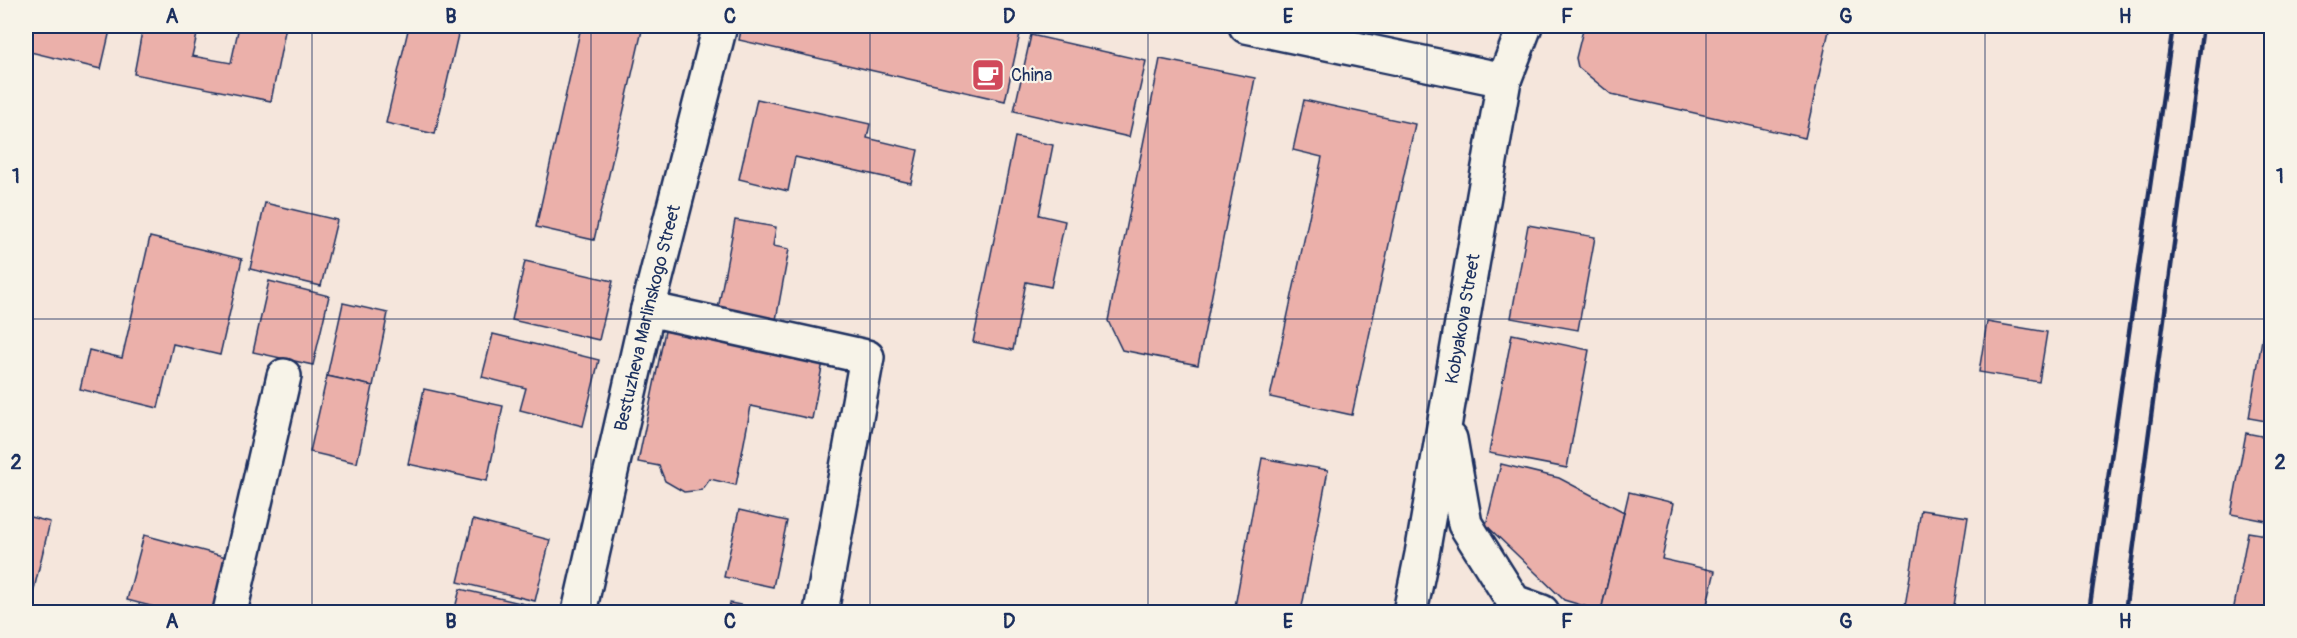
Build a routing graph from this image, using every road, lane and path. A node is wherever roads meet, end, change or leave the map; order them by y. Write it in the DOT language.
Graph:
graph roads {
  1 [pos="720,26"];
  2 [pos="1246,26"];
  3 [pos="1525,26"];
  4 [pos="1504,80"];
  5 [pos="648,309"];
  6 [pos="284,376"];
  7 [pos="1445,414"];
  8 [pos="230,612"];
  9 [pos="579,612"];
  10 [pos="821,612"];
  11 [pos="1410,612"];
  12 [pos="1542,612"];
  1 -- 5 [label="street, Bestuzheva Marlinskogo Street"];
  2 -- 4 [label="street"];
  3 -- 4 [label="street, Kobyakova Street"];
  4 -- 7 [label="street, Kobyakova Street"];
  5 -- 9 [label="street, Bestuzheva Marlinskogo Street"];
  5 -- 10 [label="street"];
  6 -- 8 [label="street"];
  7 -- 11 [label="street, Kobyakova Street"];
  7 -- 12 [label="street"];
}
